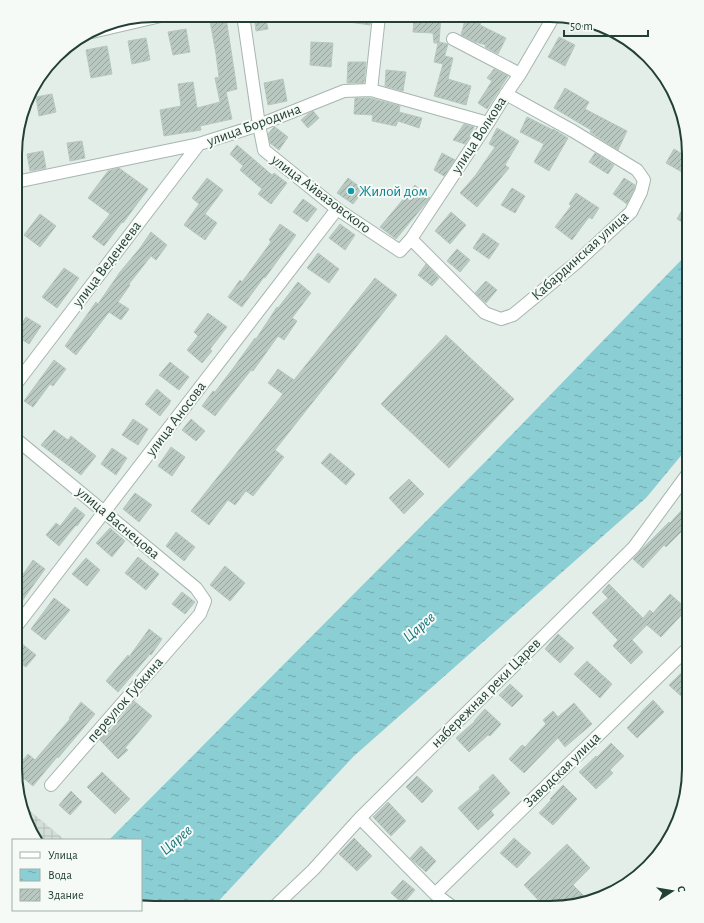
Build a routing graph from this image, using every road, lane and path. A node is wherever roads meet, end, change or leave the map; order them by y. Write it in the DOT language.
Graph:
graph roads {
  1 [pos="243,22"];
  2 [pos="378,22"];
  3 [pos="550,22"];
  4 [pos="453,39"];
  5 [pos="520,74"];
  6 [pos="371,90"];
  7 [pos="506,94"];
  8 [pos="488,123"];
  9 [pos="258,124"];
  10 [pos="199,144"];
  11 [pos="22,181"];
  12 [pos="337,209"];
  13 [pos="411,240"];
  14 [pos="400,252"];
  15 [pos="22,376"];
  16 [pos="22,444"];
  17 [pos="682,482"];
  18 [pos="105,512"];
  19 [pos="200,614"];
  20 [pos="22,619"];
  21 [pos="682,654"];
  22 [pos="51,785"];
  23 [pos="360,818"];
  24 [pos="435,894"];
  25 [pos="280,901"];
  26 [pos="444,901"];
  1 -- 9 [label="street, улица Айвазовского"];
  2 -- 6 [label="street"];
  3 -- 5 [label="street, улица Волкова"];
  4 -- 5 [label="street"];
  5 -- 7 [label="street, улица Волкова"];
  6 -- 8 [label="street, улица Бородина"];
  6 -- 9 [label="street, улица Бородина"];
  7 -- 8 [label="street, улица Волкова"];
  7 -- 13 [label="street, Кабардинская улица"];
  8 -- 13 [label="street, улица Волкова"];
  9 -- 10 [label="street, улица Бородина"];
  9 -- 12 [label="street, улица Айвазовского"];
  10 -- 11 [label="street, улица Бородина"];
  10 -- 15 [label="street, улица Веденеева"];
  12 -- 14 [label="street, улица Айвазовского"];
  12 -- 18 [label="street, улица Аносова"];
  13 -- 14 [label="street, улица Волкова"];
  16 -- 18 [label="street, улица Васнецова"];
  17 -- 23 [label="street, набережная реки Царев"];
  18 -- 19 [label="street, улица Васнецова"];
  18 -- 20 [label="street, улица Аносова"];
  19 -- 22 [label="street, переулок Губкина"];
  21 -- 24 [label="street, Заводская улица"];
  23 -- 24 [label="street"];
  23 -- 25 [label="street, набережная реки Царев"];
  24 -- 26 [label="street"];
}
